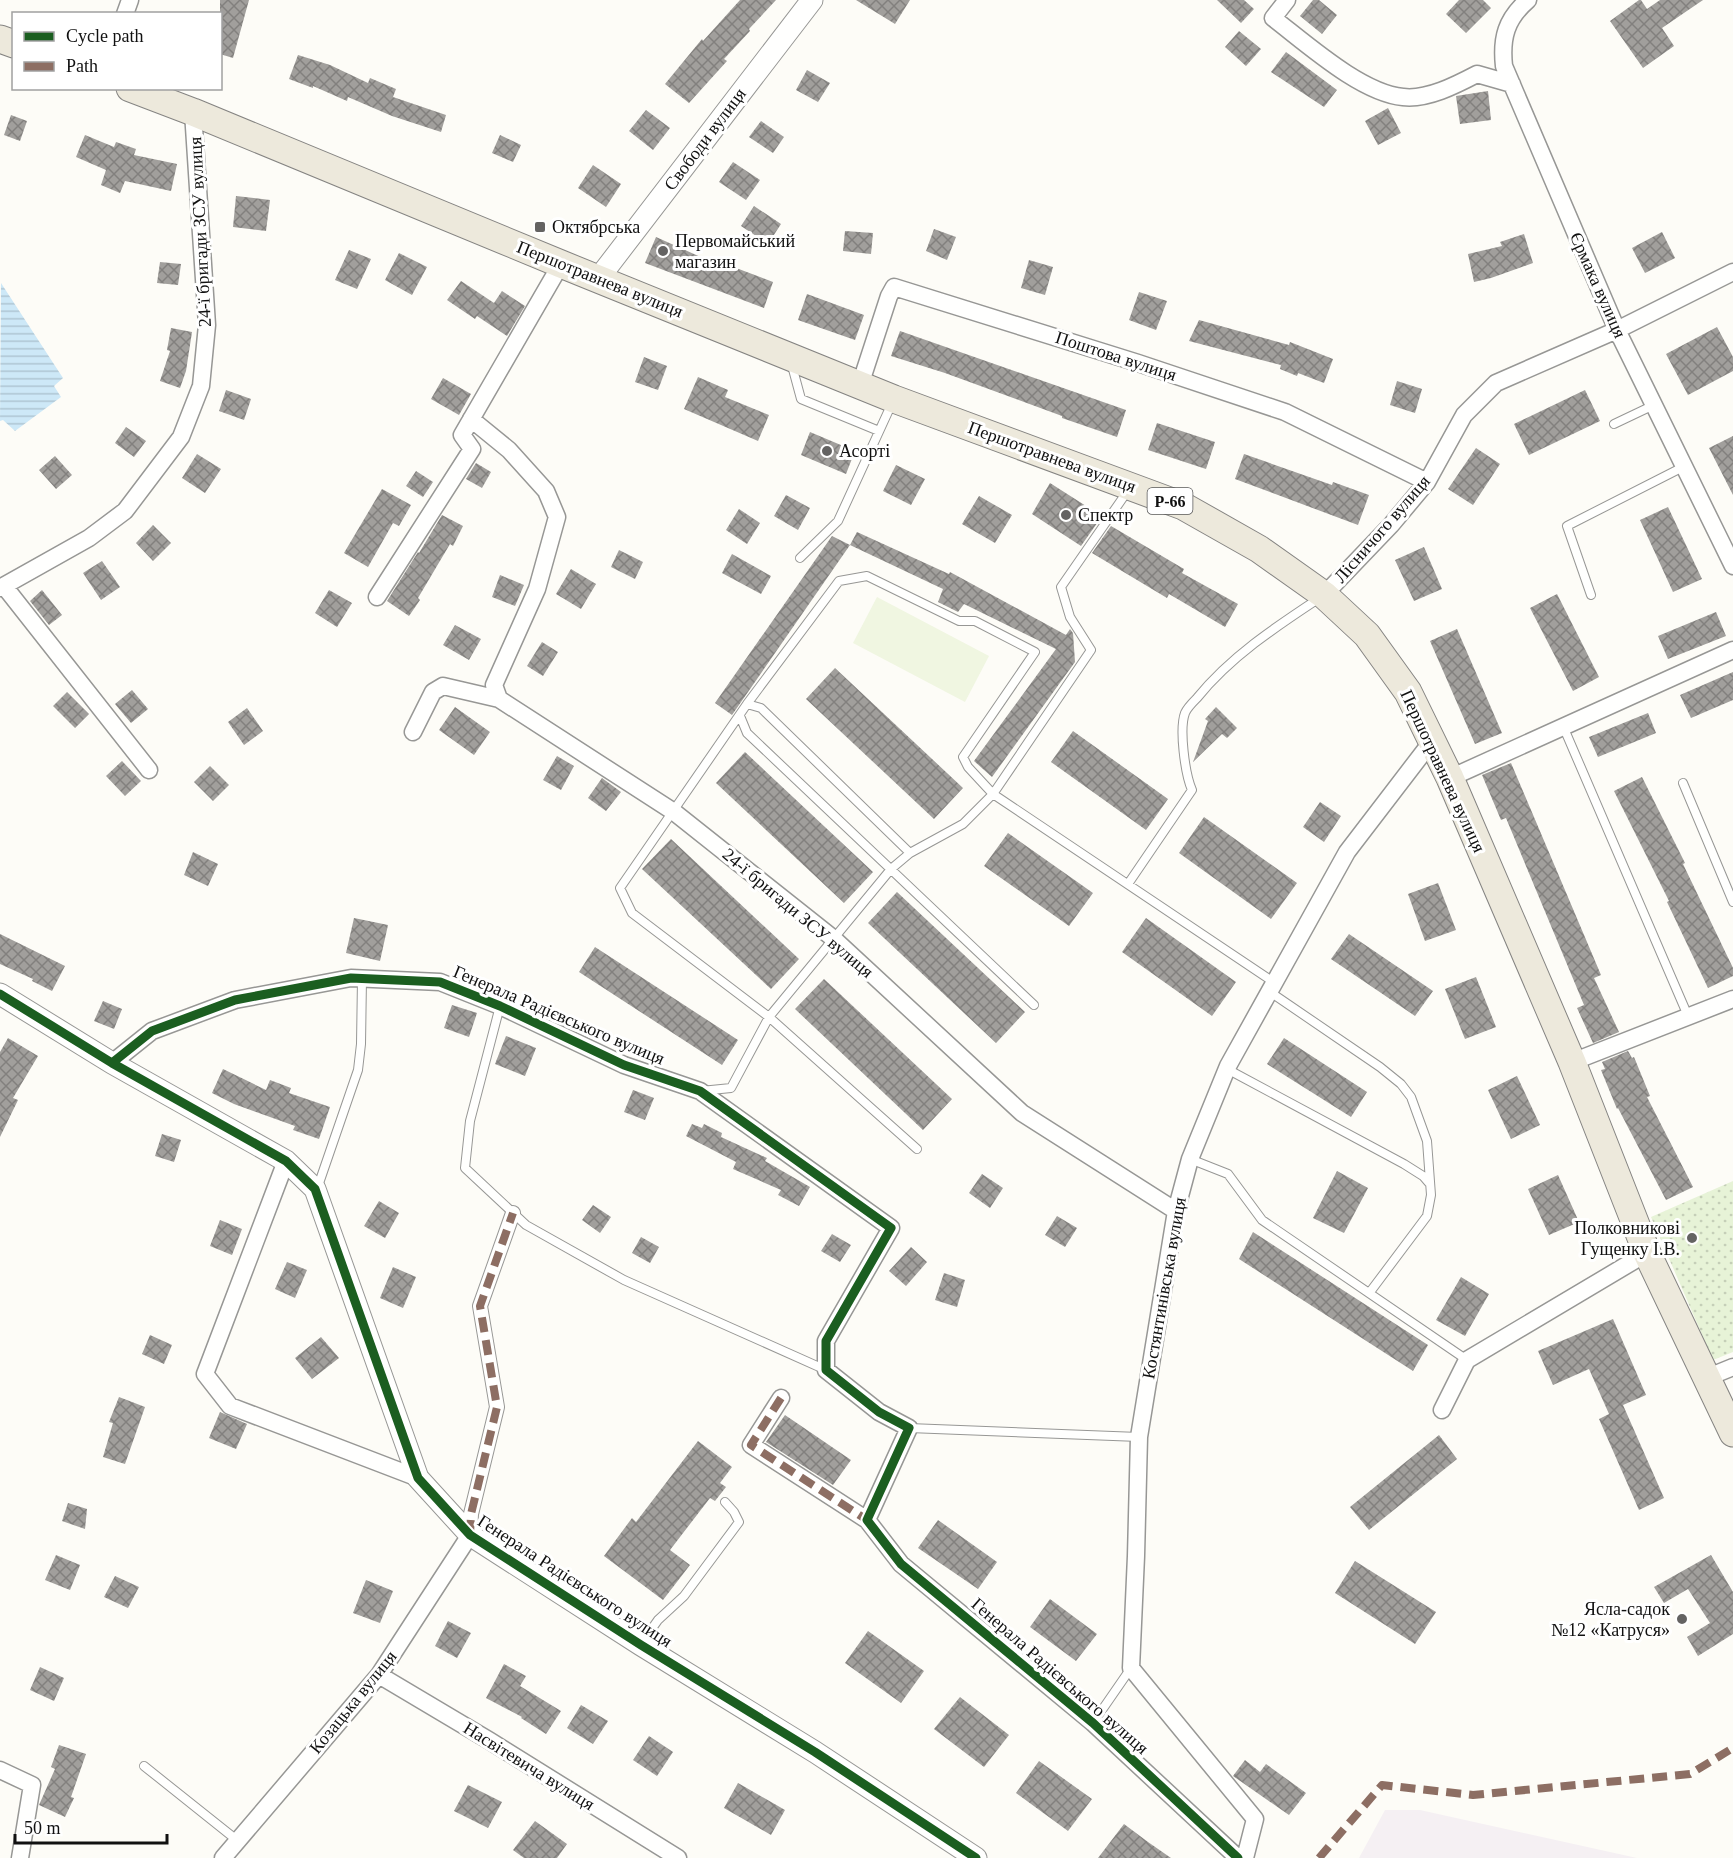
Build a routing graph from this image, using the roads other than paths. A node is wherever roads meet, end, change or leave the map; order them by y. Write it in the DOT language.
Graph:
graph roads {
  1 [pos="812,0"];
  2 [pos="1287,0"];
  3 [pos="1528,0"];
  4 [pos="1512,84"];
  5 [pos="135,90"];
  6 [pos="193,112"];
  7 [pos="561,264"];
  8 [pos="1733,272"];
  9 [pos="598,279"];
  10 [pos="1617,330"];
  11 [pos="789,356"];
  12 [pos="860,385"];
  13 [pos="894,399"];
  14 [pos="1654,405"];
  15 [pos="471,419"];
  16 [pos="1614,424"];
  17 [pos="879,431"];
  18 [pos="1685,466"];
  19 [pos="1427,482"];
  20 [pos="1131,486"];
  21 [pos="800,558"];
  22 [pos="1733,566"];
  23 [pos="2,587"];
  24 [pos="1324,595"];
  25 [pos="1591,595"];
  26 [pos="377,597"];
  27 [pos="1733,650"];
  28 [pos="499,699"];
  29 [pos="747,704"];
  30 [pos="740,716"];
  31 [pos="1563,726"];
  32 [pos="413,732"];
  33 [pos="1432,741"];
  34 [pos="149,770"];
  35 [pos="1450,778"];
  36 [pos="1683,783"];
  37 [pos="993,794"];
  38 [pos="674,812"];
  39 [pos="910,853"];
  40 [pos="891,869"];
  41 [pos="1128,884"];
  42 [pos="1733,902"];
  43 [pos="834,939"];
  44 [pos="362,979"];
  45 [pos="1272,987"];
  46 [pos="0,994"];
  47 [pos="1733,999"];
  48 [pos="1034,1005"];
  49 [pos="500,1006"];
  50 [pos="1688,1016"];
  51 [pos="769,1017"];
  52 [pos="1572,1062"];
  53 [pos="112,1063"];
  54 [pos="1227,1069"];
  55 [pos="700,1091"];
  56 [pos="917,1149"];
  57 [pos="1190,1159"];
  58 [pos="286,1161"];
  59 [pos="1429,1184"];
  60 [pos="316,1192"];
  61 [pos="1176,1211"];
  62 [pos="513,1213"];
  63 [pos="1647,1252"];
  64 [pos="1370,1292"];
  65 [pos="1467,1360"];
  66 [pos="1733,1367"];
  67 [pos="826,1370"];
  68 [pos="1706,1378"];
  69 [pos="781,1398"];
  70 [pos="1442,1410"];
  71 [pos="909,1428"];
  72 [pos="1733,1433"];
  73 [pos="1139,1437"];
  74 [pos="418,1478"];
  75 [pos="725,1502"];
  76 [pos="867,1520"];
  77 [pos="470,1535"];
  78 [pos="641,1645"];
  79 [pos="1131,1668"];
  80 [pos="379,1675"];
  81 [pos="1093,1723"];
  82 [pos="144,1766"];
  83 [pos="0,1770"];
  84 [pos="238,1841"];
  85 [pos="20,1858"];
  86 [pos="223,1858"];
  87 [pos="678,1858"];
  88 [pos="976,1858"];
  89 [pos="1238,1858"];
  90 [pos="1245,1858"];
  1 -- 9 [label="street, Свободи вулиця"];
  2 -- 4 [label="street"];
  3 -- 4 [label="street, Єрмака вулиця"];
  4 -- 10 [label="street, Єрмака вулиця"];
  5 -- 6 [label="main road, Першотравнева вулиця / Р-66"];
  6 -- 7 [label="main road, Першотравнева вулиця / Р-66"];
  6 -- 23 [label="street, 24-ї бригади ЗСУ вулиця"];
  7 -- 9 [label="main road, Першотравнева вулиця / Р-66"];
  7 -- 15 [label="street"];
  8 -- 10 [label="street, Лісничого вулиця"];
  9 -- 11 [label="main road, Першотравнева вулиця / Р-66"];
  10 -- 14 [label="street, Єрмака вулиця"];
  10 -- 19 [label="street, Лісничого вулиця"];
  11 -- 12 [label="main road, Першотравнева вулиця / Р-66"];
  11 -- 17 [label="lane"];
  12 -- 13 [label="main road, Першотравнева вулиця / Р-66"];
  12 -- 19 [label="street, Поштова вулиця"];
  13 -- 17 [label="lane"];
  13 -- 20 [label="main road, Першотравнева вулиця / Р-66"];
  14 -- 16 [label="lane"];
  14 -- 18 [label="street, Єрмака вулиця"];
  15 -- 26 [label="street"];
  15 -- 28 [label="street"];
  17 -- 21 [label="lane"];
  18 -- 22 [label="street, Єрмака вулиця"];
  18 -- 25 [label="lane"];
  19 -- 24 [label="street, Лісничого вулиця"];
  20 -- 24 [label="main road, Першотравнева вулиця / Р-66"];
  20 -- 37 [label="lane"];
  23 -- 34 [label="street, 24-ї бригади ЗСУ вулиця"];
  24 -- 33 [label="main road, Першотравнева вулиця / Р-66"];
  24 -- 41 [label="lane"];
  27 -- 31 [label="street"];
  28 -- 32 [label="street, 24-ї бригади ЗСУ вулиця"];
  28 -- 38 [label="street, 24-ї бригади ЗСУ вулиця"];
  29 -- 30 [label="lane"];
  29 -- 37 [label="lane"];
  29 -- 39 [label="lane"];
  30 -- 38 [label="lane"];
  30 -- 40 [label="lane"];
  31 -- 35 [label="street"];
  31 -- 50 [label="lane"];
  33 -- 35 [label="main road, Першотравнева вулиця / Р-66"];
  33 -- 45 [label="street, Костянтинівська вулиця"];
  35 -- 52 [label="main road, Першотравнева вулиця / Р-66"];
  36 -- 42 [label="lane"];
  37 -- 39 [label="lane"];
  37 -- 41 [label="lane"];
  38 -- 43 [label="street, 24-ї бригади ЗСУ вулиця"];
  38 -- 51 [label="lane"];
  39 -- 40 [label="lane"];
  40 -- 43 [label="lane"];
  40 -- 48 [label="lane"];
  41 -- 45 [label="lane"];
  43 -- 51 [label="lane"];
  43 -- 61 [label="street, 24-ї бригади ЗСУ вулиця"];
  44 -- 49 [label="street, Генерала Радієвського вулиця"];
  44 -- 53 [label="street, Генерала Радієвського вулиця"];
  44 -- 60 [label="lane"];
  45 -- 54 [label="street, Костянтинівська вулиця"];
  45 -- 59 [label="lane"];
  46 -- 53 [label="street"];
  47 -- 50 [label="street"];
  49 -- 55 [label="street, Генерала Радієвського вулиця"];
  49 -- 62 [label="lane"];
  50 -- 52 [label="street"];
  51 -- 55 [label="lane"];
  51 -- 56 [label="lane"];
  52 -- 63 [label="main road, Першотравнева вулиця / Р-66"];
  53 -- 58 [label="street, Генерала Радієвського вулиця"];
  54 -- 57 [label="street, Костянтинівська вулиця"];
  54 -- 59 [label="lane"];
  55 -- 67 [label="street, Генерала Радієвського вулиця"];
  57 -- 61 [label="street, Костянтинівська вулиця"];
  57 -- 64 [label="lane"];
  58 -- 60 [label="street, Генерала Радієвського вулиця"];
  58 -- 74 [label="street, Генерала Радієвського вулиця"];
  59 -- 64 [label="lane"];
  60 -- 74 [label="street, Генерала Радієвського вулиця"];
  61 -- 73 [label="street, Костянтинівська вулиця"];
  62 -- 67 [label="lane"];
  62 -- 77 [label="street"];
  63 -- 65 [label="street"];
  63 -- 68 [label="main road, Першотравнева вулиця / Р-66"];
  64 -- 65 [label="lane"];
  65 -- 70 [label="street"];
  66 -- 68 [label="street"];
  67 -- 71 [label="street"];
  68 -- 72 [label="main road, Першотравнева вулиця / Р-66"];
  69 -- 76 [label="street, Генерала Радієвського вулиця"];
  71 -- 73 [label="lane"];
  71 -- 76 [label="street"];
  73 -- 79 [label="street, Костянтинівська вулиця"];
  74 -- 77 [label="street, Генерала Радієвського вулиця"];
  75 -- 78 [label="lane"];
  76 -- 81 [label="street, Генерала Радієвського вулиця"];
  77 -- 78 [label="street, Генерала Радієвського вулиця"];
  77 -- 80 [label="street, Козацька вулиця"];
  78 -- 88 [label="street, Генерала Радієвського вулиця"];
  79 -- 81 [label="lane"];
  79 -- 90 [label="street"];
  80 -- 84 [label="street, Козацька вулиця"];
  80 -- 87 [label="street, Насвітевича вулиця"];
  81 -- 89 [label="street, Генерала Радієвського вулиця"];
  82 -- 84 [label="lane"];
  83 -- 85 [label="street"];
  84 -- 86 [label="street, Козацька вулиця"];
}
